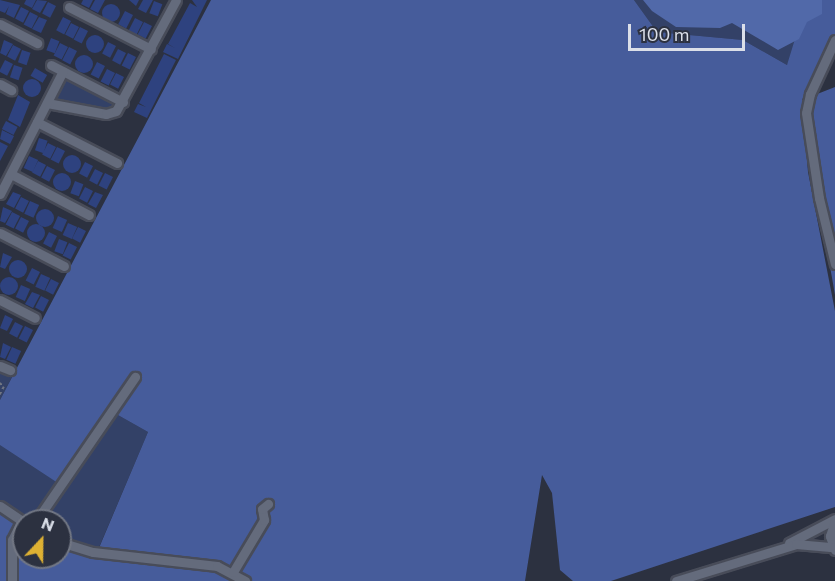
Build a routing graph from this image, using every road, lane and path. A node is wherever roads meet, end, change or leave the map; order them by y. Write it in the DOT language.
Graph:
graph roads {
  1 [pos="176,0"];
  2 [pos="69,7"];
  3 [pos="0,24"];
  4 [pos="835,40"];
  5 [pos="37,43"];
  6 [pos="151,49"];
  7 [pos="51,65"];
  8 [pos="63,71"];
  9 [pos="0,84"];
  10 [pos="11,90"];
  11 [pos="123,102"];
  12 [pos="47,103"];
  13 [pos="37,122"];
  14 [pos="117,163"];
  15 [pos="11,174"];
  16 [pos="0,194"];
  17 [pos="89,214"];
  18 [pos="0,233"];
  19 [pos="835,264"];
  20 [pos="64,267"];
  21 [pos="0,300"];
  22 [pos="35,318"];
  23 [pos="0,366"];
  24 [pos="10,370"];
  25 [pos="135,377"];
  26 [pos="0,383"];
  27 [pos="0,395"];
  28 [pos="268,504"];
  29 [pos="44,509"];
  30 [pos="835,520"];
  31 [pos="72,546"];
  32 [pos="781,548"];
  33 [pos="834,549"];
  34 [pos="233,572"];
  35 [pos="245,581"];
  36 [pos="676,581"];
  1 -- 6 [label="street"];
  2 -- 6 [label="street"];
  3 -- 5 [label="street"];
  4 -- 19 [label="street"];
  6 -- 11 [label="street"];
  7 -- 8 [label="street"];
  8 -- 11 [label="street"];
  8 -- 12 [label="street"];
  9 -- 10 [label="street"];
  11 -- 12 [label="street"];
  12 -- 13 [label="street"];
  13 -- 14 [label="street"];
  13 -- 15 [label="street"];
  15 -- 16 [label="street"];
  15 -- 17 [label="street"];
  18 -- 20 [label="street"];
  21 -- 22 [label="street"];
  23 -- 24 [label="street"];
  25 -- 29 [label="street"];
  26 -- 27 [label="path"];
  28 -- 34 [label="street"];
  30 -- 32 [label="street"];
  30 -- 33 [label="street"];
  31 -- 34 [label="street"];
  32 -- 33 [label="street"];
  32 -- 36 [label="street"];
  34 -- 35 [label="street"];
}
